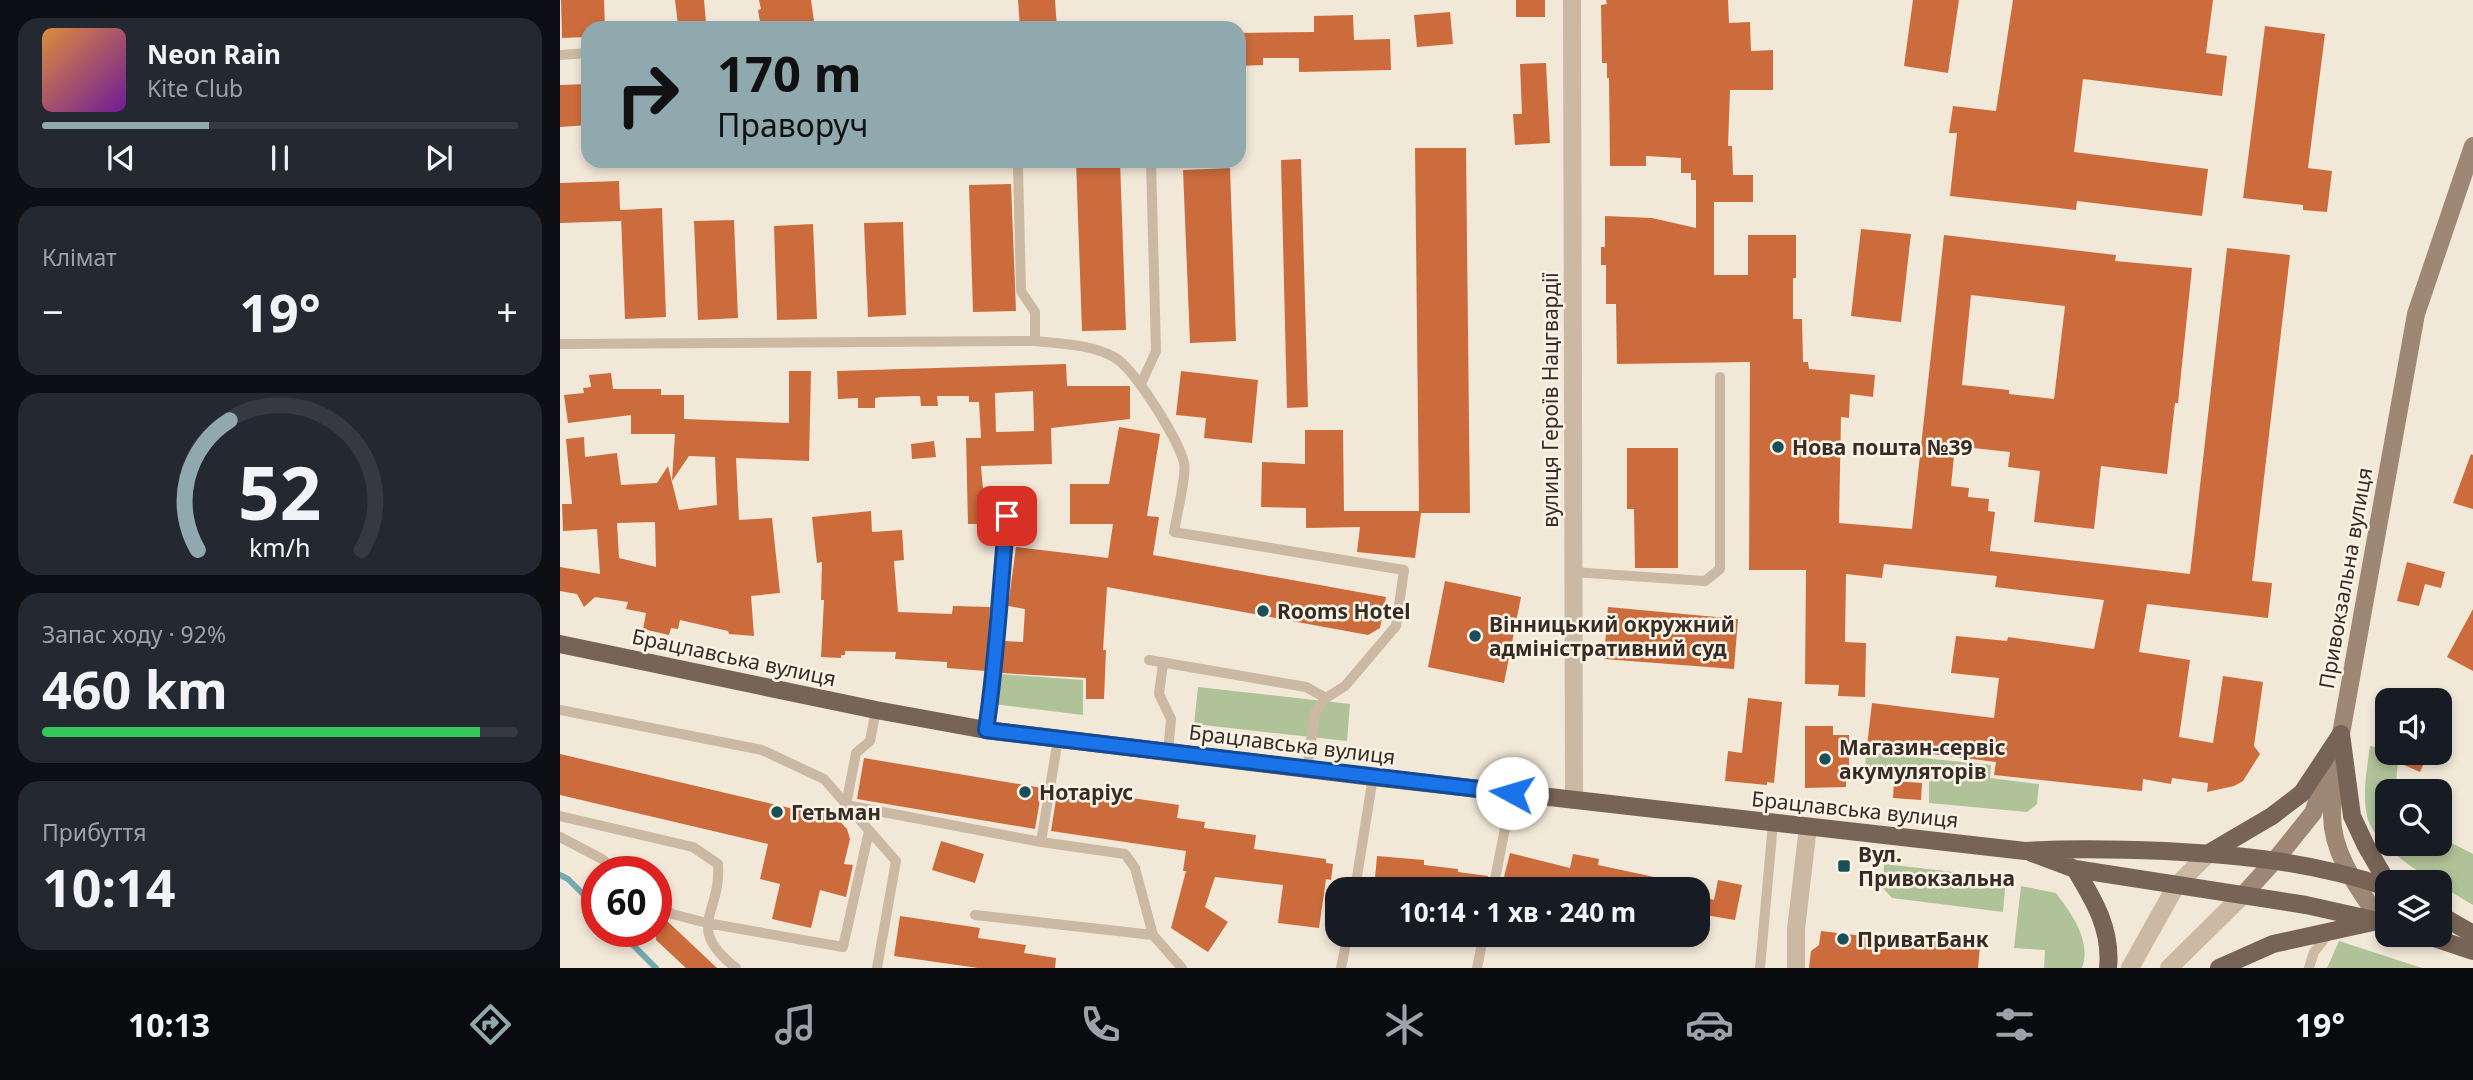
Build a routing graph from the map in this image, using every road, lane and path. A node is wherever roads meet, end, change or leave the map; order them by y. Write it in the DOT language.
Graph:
graph roads {
  1 [pos="1572,0"];
  2 [pos="581,54"];
  3 [pos="560,55"];
  4 [pos="2473,146"];
  5 [pos="1018,168"];
  6 [pos="1151,168"];
  7 [pos="1035,341"];
  8 [pos="560,344"];
  9 [pos="1720,377"];
  10 [pos="1141,384"];
  11 [pos="1007,516"];
  12 [pos="1573,572"];
  13 [pos="560,644"];
  14 [pos="1149,660"];
  15 [pos="1163,663"];
  16 [pos="1326,698"];
  17 [pos="560,709"];
  18 [pos="876,710"];
  19 [pos="986,730"];
  20 [pos="2341,734"];
  21 [pos="1058,739"];
  22 [pos="1168,752"];
  23 [pos="1307,769"];
  24 [pos="1373,777"];
  25 [pos="1512,793"];
  26 [pos="1574,800"];
  27 [pos="846,806"];
  28 [pos="560,816"];
  29 [pos="1773,823"];
  30 [pos="1808,827"];
  31 [pos="869,831"];
  32 [pos="560,837"];
  33 [pos="1041,842"];
  34 [pos="2025,851"];
  35 [pos="2209,853"];
  36 [pos="596,856"];
  37 [pos="2276,859"];
  38 [pos="2075,870"];
  39 [pos="2379,870"];
  40 [pos="2349,874"];
  41 [pos="1357,877"];
  42 [pos="1495,877"];
  43 [pos="2375,881"];
  44 [pos="2176,886"];
  45 [pos="2244,894"];
  46 [pos="2375,911"];
  47 [pos="672,914"];
  48 [pos="975,915"];
  49 [pos="2375,920"];
  50 [pos="2452,922"];
  51 [pos="708,923"];
  52 [pos="2375,923"];
  53 [pos="2331,931"];
  54 [pos="1153,934"];
  55 [pos="2473,934"];
  56 [pos="2452,944"];
  57 [pos="1345,947"];
  58 [pos="1481,947"];
  59 [pos="2473,951"];
  60 [pos="736,968"];
  61 [pos="877,968"];
  62 [pos="1182,968"];
  63 [pos="1341,968"];
  64 [pos="1477,968"];
  65 [pos="1760,968"];
  66 [pos="1796,968"];
  67 [pos="2108,968"];
  68 [pos="2130,968"];
  69 [pos="2169,968"];
  70 [pos="2219,968"];
  71 [pos="2309,968"];
  1 -- 12 [label="street, вулиця Героїв Нацгвардії"];
  2 -- 3 [label="lane"];
  4 -- 20 [label="main road, Привокзальна вулиця"];
  5 -- 7 [label="lane"];
  6 -- 10 [label="lane"];
  7 -- 8 [label="lane"];
  7 -- 10 [label="lane"];
  9 -- 12 [label="lane"];
  10 -- 16 [label="lane"];
  11 -- 19 [label="lane"];
  12 -- 26 [label="street, вулиця Героїв Нацгвардії"];
  13 -- 18 [label="main road, Брацлавська вулиця"];
  14 -- 15 [label="lane"];
  15 -- 16 [label="lane"];
  15 -- 22 [label="lane"];
  16 -- 23 [label="lane"];
  17 -- 27 [label="lane"];
  18 -- 19 [label="main road, Брацлавська вулиця"];
  18 -- 27 [label="lane"];
  19 -- 21 [label="main road, Брацлавська вулиця"];
  20 -- 35 [label="main road"];
  20 -- 37 [label="main road, Привокзальна вулиця"];
  20 -- 39 [label="main road"];
  20 -- 40 [label="main road"];
  21 -- 22 [label="main road, Брацлавська вулиця"];
  21 -- 33 [label="lane"];
  22 -- 23 [label="main road, Брацлавська вулиця"];
  23 -- 24 [label="main road, Брацлавська вулиця"];
  24 -- 25 [label="main road, Брацлавська вулиця"];
  24 -- 41 [label="lane"];
  25 -- 26 [label="main road, Брацлавська вулиця"];
  25 -- 42 [label="lane"];
  26 -- 29 [label="main road, Брацлавська вулиця"];
  27 -- 31 [label="lane"];
  27 -- 33 [label="lane"];
  28 -- 51 [label="lane"];
  29 -- 30 [label="main road, Брацлавська вулиця"];
  29 -- 65 [label="lane"];
  30 -- 34 [label="main road, Брацлавська вулиця"];
  30 -- 66 [label="street"];
  31 -- 51 [label="lane"];
  31 -- 61 [label="lane"];
  32 -- 36 [label="lane"];
  33 -- 54 [label="lane"];
  34 -- 35 [label="main road, Брацлавська вулиця"];
  34 -- 38 [label="main road, Брацлавська вулиця"];
  35 -- 37 [label="main road, Брацлавська вулиця"];
  35 -- 44 [label="street"];
  37 -- 40 [label="main road, Брацлавська вулиця"];
  37 -- 45 [label="main road, Привокзальна вулиця"];
  38 -- 44 [label="main road, Брацлавська вулиця"];
  38 -- 67 [label="main road"];
  40 -- 43 [label="main road, Брацлавська вулиця"];
  40 -- 46 [label="main road"];
  44 -- 45 [label="main road, Брацлавська вулиця"];
  44 -- 68 [label="street"];
  45 -- 49 [label="main road, Брацлавська вулиця"];
  45 -- 69 [label="street, Привокзальна вулиця"];
  47 -- 51 [label="lane"];
  48 -- 54 [label="lane"];
  50 -- 55 [label="main road"];
  51 -- 60 [label="lane"];
  52 -- 53 [label="main road"];
  53 -- 70 [label="main road"];
  53 -- 71 [label="lane"];
  54 -- 62 [label="lane"];
  56 -- 59 [label="main road"];
  57 -- 63 [label="lane"];
  58 -- 64 [label="lane"];
}
